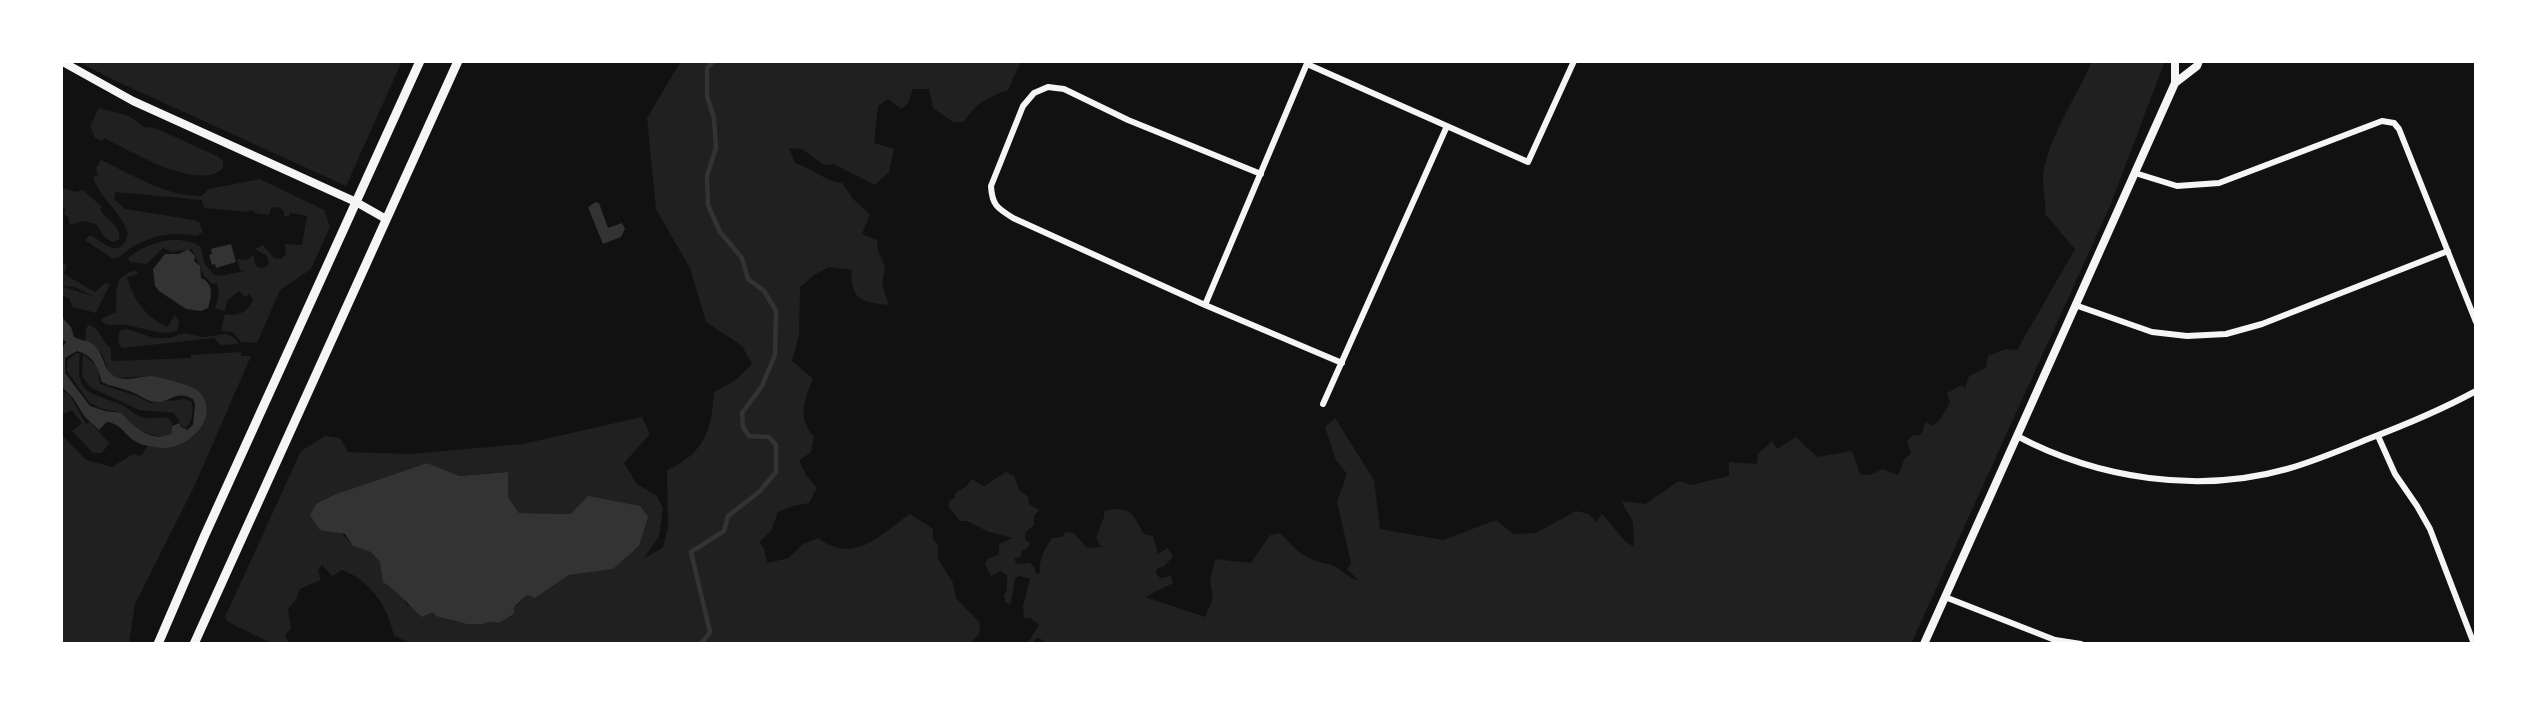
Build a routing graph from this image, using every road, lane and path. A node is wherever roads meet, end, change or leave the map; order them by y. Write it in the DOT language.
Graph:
graph roads {
  1 [pos="61,61"];
  2 [pos="420,61"];
  3 [pos="458,61"];
  4 [pos="1574,61"];
  5 [pos="2175,61"];
  6 [pos="2199,61"];
  7 [pos="1307,62"];
  8 [pos="2175,83"];
  9 [pos="1447,126"];
  10 [pos="2135,173"];
  11 [pos="1261,174"];
  12 [pos="356,202"];
  13 [pos="386,219"];
  14 [pos="2448,251"];
  15 [pos="1205,305"];
  16 [pos="2075,305"];
  17 [pos="2476,323"];
  18 [pos="1342,363"];
  19 [pos="2476,391"];
  20 [pos="1323,404"];
  21 [pos="2017,436"];
  22 [pos="2378,436"];
  23 [pos="1945,597"];
  24 [pos="158,644"];
  25 [pos="194,644"];
  26 [pos="1924,644"];
  27 [pos="2081,644"];
  28 [pos="2474,644"];
  1 -- 12 [label="street"];
  2 -- 12 [label="main road"];
  3 -- 13 [label="main road"];
  4 -- 9 [label="street"];
  5 -- 8 [label="street"];
  6 -- 8 [label="street"];
  7 -- 9 [label="street"];
  7 -- 11 [label="street"];
  8 -- 10 [label="street"];
  9 -- 18 [label="street"];
  10 -- 14 [label="street"];
  10 -- 16 [label="street"];
  11 -- 15 [label="street"];
  11 -- 15 [label="street"];
  12 -- 13 [label="street"];
  12 -- 24 [label="main road"];
  13 -- 25 [label="main road"];
  14 -- 16 [label="street"];
  14 -- 17 [label="street"];
  15 -- 18 [label="street"];
  16 -- 21 [label="street"];
  18 -- 20 [label="street"];
  19 -- 22 [label="street"];
  21 -- 22 [label="street"];
  21 -- 23 [label="street"];
  22 -- 28 [label="street"];
  23 -- 26 [label="street"];
  23 -- 27 [label="street"];
}
